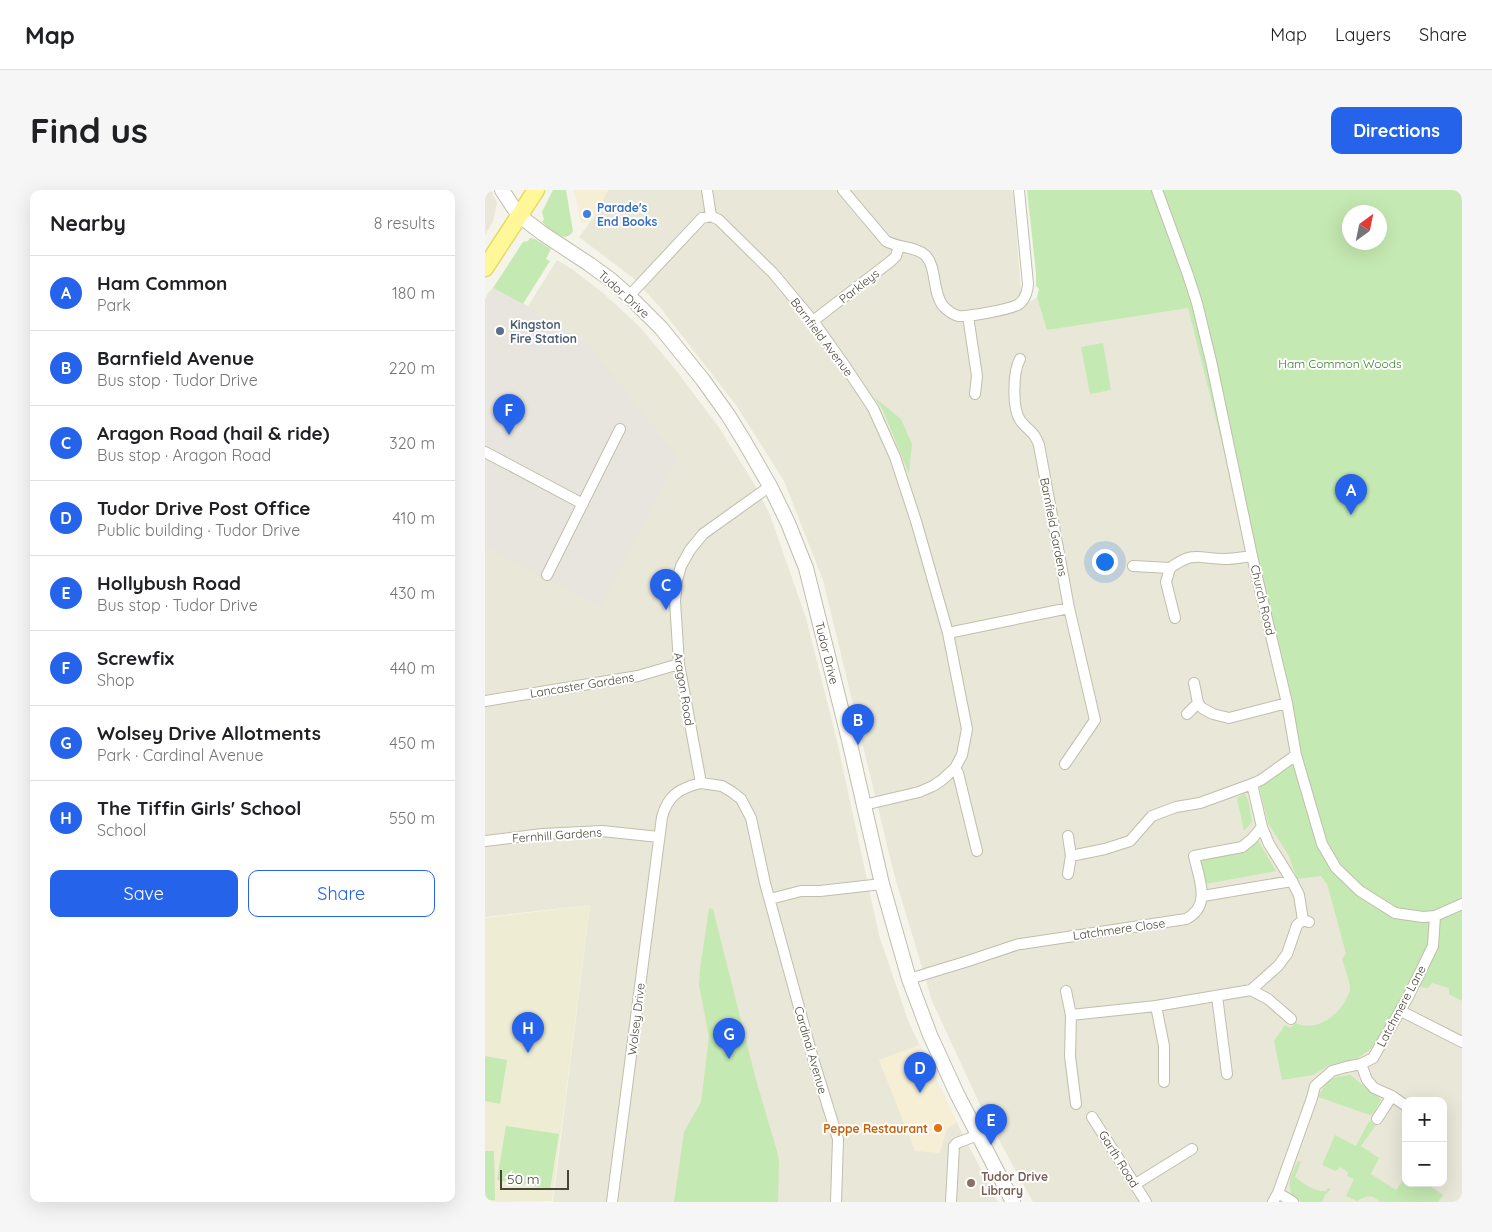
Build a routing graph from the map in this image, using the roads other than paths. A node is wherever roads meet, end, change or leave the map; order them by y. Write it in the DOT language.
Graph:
graph roads {
  1 [pos="502,190"];
  2 [pos="536,190"];
  3 [pos="707,190"];
  4 [pos="843,190"];
  5 [pos="1019,190"];
  6 [pos="1157,190"];
  7 [pos="519,214"];
  8 [pos="711,216"];
  9 [pos="899,246"];
  10 [pos="485,268"];
  11 [pos="629,296"];
  12 [pos="968,316"];
  13 [pos="813,322"];
  14 [pos="1020,358"];
  15 [pos="975,394"];
  16 [pos="620,429"];
  17 [pos="485,452"];
  18 [pos="770,486"];
  19 [pos="583,504"];
  20 [pos="1252,556"];
  21 [pos="1133,566"];
  22 [pos="1169,568"];
  23 [pos="547,575"];
  24 [pos="1069,608"];
  25 [pos="1175,618"];
  26 [pos="948,634"];
  27 [pos="679,664"];
  28 [pos="1193,683"];
  29 [pos="485,701"];
  30 [pos="1198,703"];
  31 [pos="1287,703"];
  32 [pos="1187,714"];
  33 [pos="1296,755"];
  34 [pos="1065,764"];
  35 [pos="955,768"];
  36 [pos="701,783"];
  37 [pos="1252,784"];
  38 [pos="864,805"];
  39 [pos="1262,827"];
  40 [pos="1068,836"];
  41 [pos="659,837"];
  42 [pos="485,842"];
  43 [pos="977,852"];
  44 [pos="1071,856"];
  45 [pos="1068,874"];
  46 [pos="1292,881"];
  47 [pos="882,884"];
  48 [pos="1203,896"];
  49 [pos="770,899"];
  50 [pos="1462,904"];
  51 [pos="1435,916"];
  52 [pos="909,979"];
  53 [pos="1251,990"];
  54 [pos="1066,992"];
  55 [pos="1217,996"];
  56 [pos="1157,1006"];
  57 [pos="1401,1012"];
  58 [pos="1071,1015"];
  59 [pos="1291,1019"];
  60 [pos="1462,1042"];
  61 [pos="1361,1064"];
  62 [pos="1227,1074"];
  63 [pos="1164,1082"];
  64 [pos="1392,1096"];
  65 [pos="1402,1103"];
  66 [pos="1076,1104"];
  67 [pos="1092,1117"];
  68 [pos="1377,1119"];
  69 [pos="978,1135"];
  70 [pos="1192,1149"];
  71 [pos="1134,1185"];
  72 [pos="1276,1198"];
  73 [pos="612,1202"];
  74 [pos="836,1202"];
  75 [pos="951,1202"];
  76 [pos="1013,1202"];
  77 [pos="1146,1202"];
  78 [pos="1293,1202"];
  1 -- 7 [label="street, Tudor Drive"];
  2 -- 7 [label="main road"];
  3 -- 8 [label="street"];
  4 -- 9 [label="street"];
  5 -- 12 [label="street"];
  6 -- 20 [label="street, Church Road"];
  7 -- 10 [label="main road"];
  7 -- 11 [label="street, Tudor Drive"];
  8 -- 11 [label="street"];
  8 -- 13 [label="street, Barnfield Avenue"];
  9 -- 12 [label="street"];
  9 -- 13 [label="street, Parkleys"];
  11 -- 18 [label="street, Tudor Drive"];
  12 -- 15 [label="street"];
  13 -- 26 [label="street, Barnfield Avenue"];
  14 -- 24 [label="street, Barnfield Gardens"];
  16 -- 19 [label="street"];
  17 -- 19 [label="street"];
  18 -- 27 [label="street, Aragon Road"];
  18 -- 38 [label="street, Tudor Drive"];
  19 -- 23 [label="street"];
  20 -- 22 [label="street"];
  20 -- 31 [label="street, Church Road"];
  21 -- 22 [label="street"];
  22 -- 25 [label="street"];
  24 -- 26 [label="street"];
  24 -- 34 [label="street, Barnfield Gardens"];
  26 -- 35 [label="street, Barnfield Avenue"];
  27 -- 29 [label="street, Lancaster Gardens"];
  27 -- 36 [label="street, Aragon Road"];
  28 -- 30 [label="street"];
  30 -- 31 [label="street"];
  30 -- 32 [label="street"];
  31 -- 33 [label="street, Church Road"];
  33 -- 37 [label="street"];
  33 -- 51 [label="street, Church Road"];
  35 -- 38 [label="street, Barnfield Avenue"];
  35 -- 43 [label="street"];
  36 -- 41 [label="street"];
  36 -- 49 [label="street"];
  37 -- 39 [label="street"];
  37 -- 44 [label="street"];
  38 -- 47 [label="street, Tudor Drive"];
  39 -- 46 [label="street"];
  39 -- 48 [label="street"];
  40 -- 44 [label="street"];
  41 -- 42 [label="street, Fernhill Gardens"];
  41 -- 73 [label="street, Wolsey Drive"];
  44 -- 45 [label="street"];
  46 -- 48 [label="street"];
  46 -- 53 [label="street"];
  47 -- 49 [label="street"];
  47 -- 52 [label="street, Tudor Drive"];
  48 -- 52 [label="street, Latchmere Close"];
  49 -- 74 [label="street, Cardinal Avenue"];
  50 -- 51 [label="street, Church Road"];
  51 -- 57 [label="street, Latchmere Lane"];
  52 -- 69 [label="street, Tudor Drive"];
  53 -- 55 [label="street"];
  53 -- 59 [label="street"];
  54 -- 58 [label="street"];
  55 -- 56 [label="street"];
  55 -- 62 [label="street"];
  56 -- 58 [label="street"];
  56 -- 63 [label="street"];
  57 -- 60 [label="street"];
  57 -- 61 [label="street, Latchmere Lane"];
  58 -- 66 [label="street"];
  61 -- 64 [label="street"];
  61 -- 72 [label="street, Latchmere Lane"];
  64 -- 65 [label="street"];
  64 -- 68 [label="street"];
  67 -- 71 [label="street, Garth Road"];
  69 -- 75 [label="street"];
  69 -- 76 [label="street, Tudor Drive"];
  70 -- 71 [label="street"];
  71 -- 77 [label="street, Garth Road"];
  72 -- 78 [label="street"];
}
